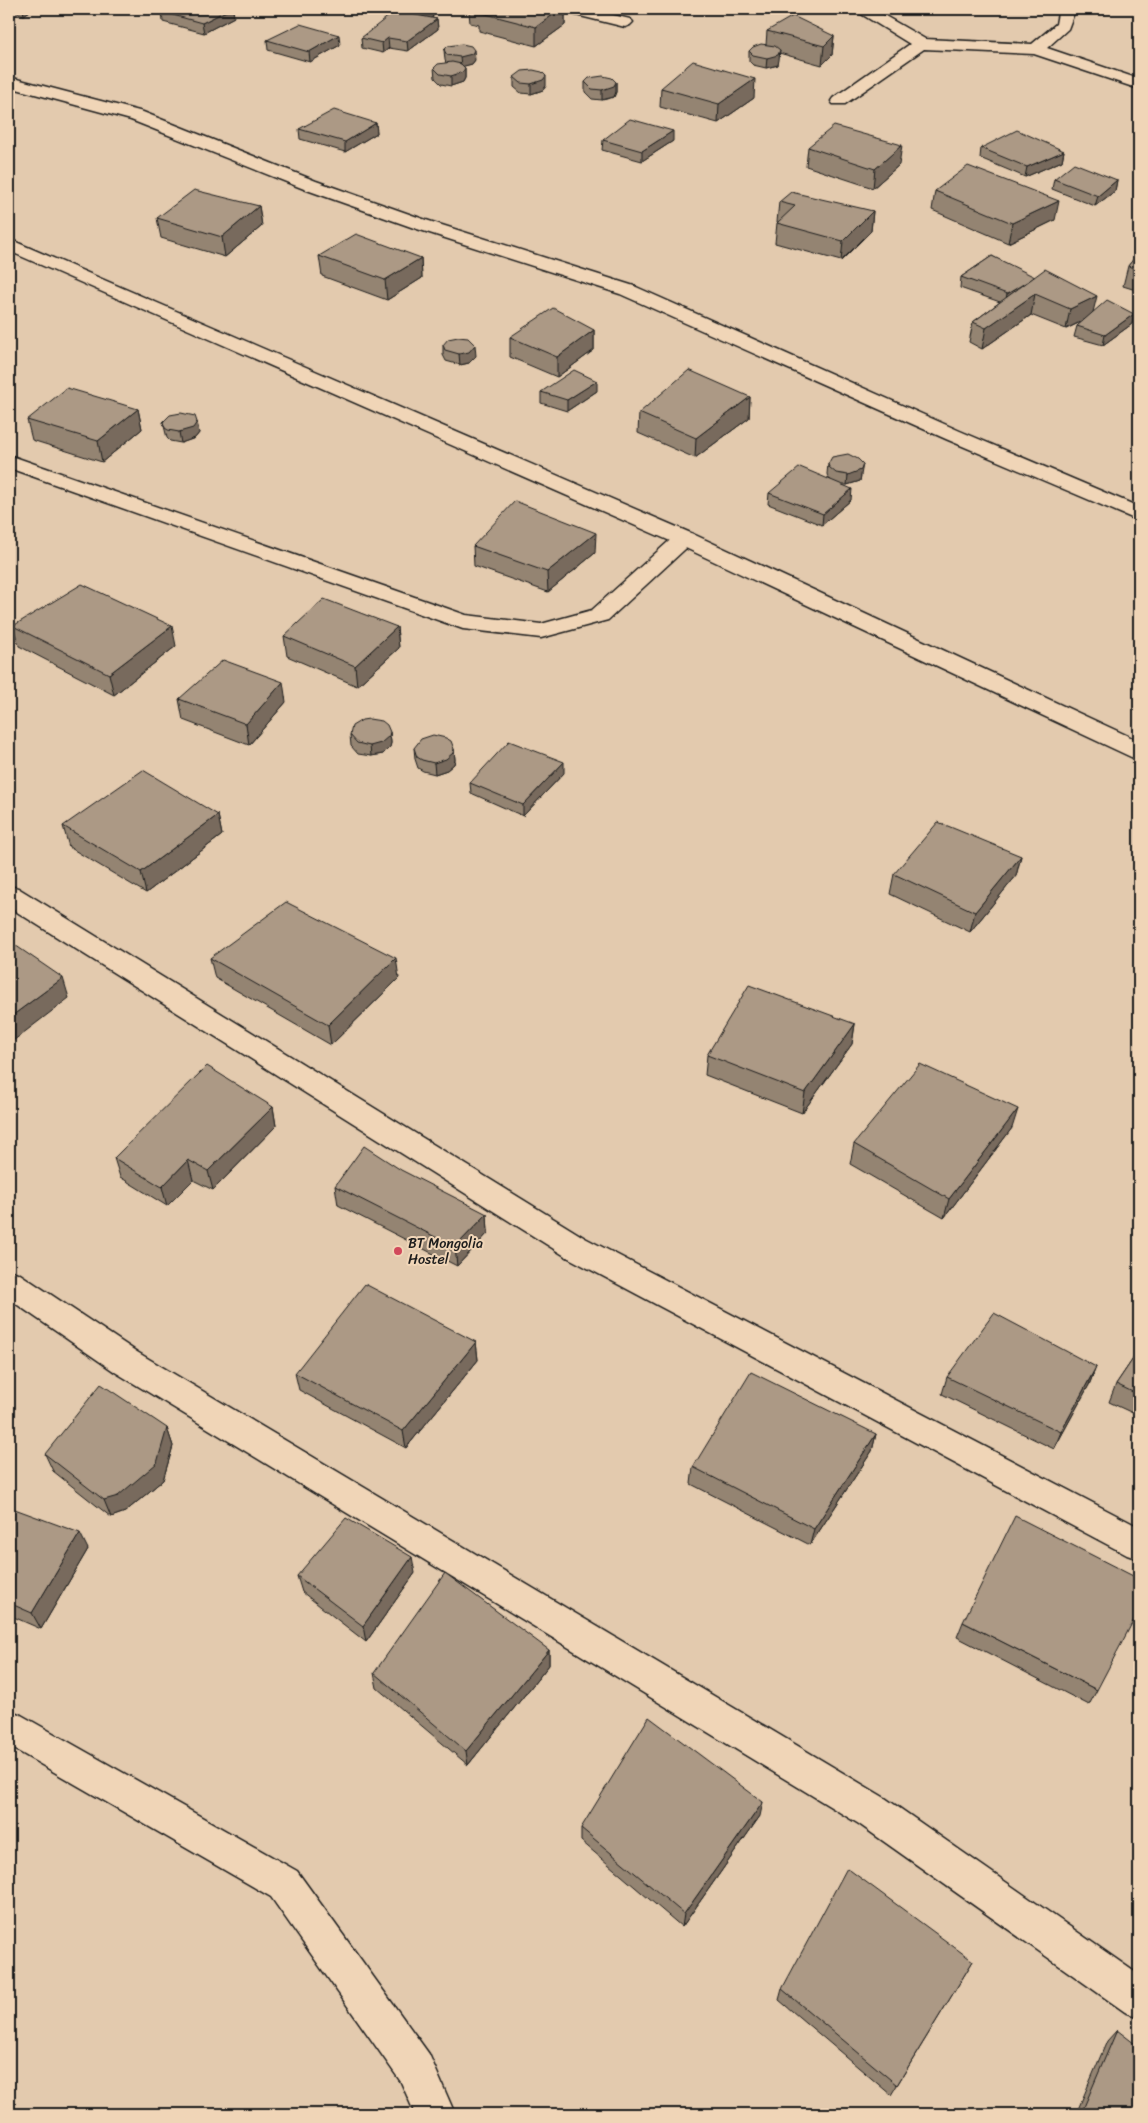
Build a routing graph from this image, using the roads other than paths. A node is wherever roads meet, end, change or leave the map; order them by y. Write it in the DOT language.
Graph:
graph roads {
  1 [pos="569,9"];
  2 [pos="863,9"];
  3 [pos="1063,9"];
  4 [pos="625,22"];
  5 [pos="921,44"];
  6 [pos="1036,49"];
  7 [pos="9,82"];
  8 [pos="1139,84"];
  9 [pos="839,101"];
  10 [pos="9,244"];
  11 [pos="9,461"];
  12 [pos="1139,515"];
  13 [pos="684,539"];
  14 [pos="1139,751"];
  15 [pos="9,895"];
  16 [pos="9,1283"];
  17 [pos="1139,1544"];
  18 [pos="9,1727"];
  19 [pos="1139,1998"];
  20 [pos="435,2114"];
  1 -- 4 [label="street"];
  2 -- 5 [label="street"];
  3 -- 6 [label="street"];
  5 -- 6 [label="street"];
  5 -- 9 [label="street"];
  6 -- 8 [label="street"];
  7 -- 12 [label="street"];
  10 -- 13 [label="street"];
  11 -- 13 [label="street"];
  13 -- 14 [label="street"];
  15 -- 17 [label="street"];
  16 -- 19 [label="street"];
  18 -- 20 [label="street"];
}
